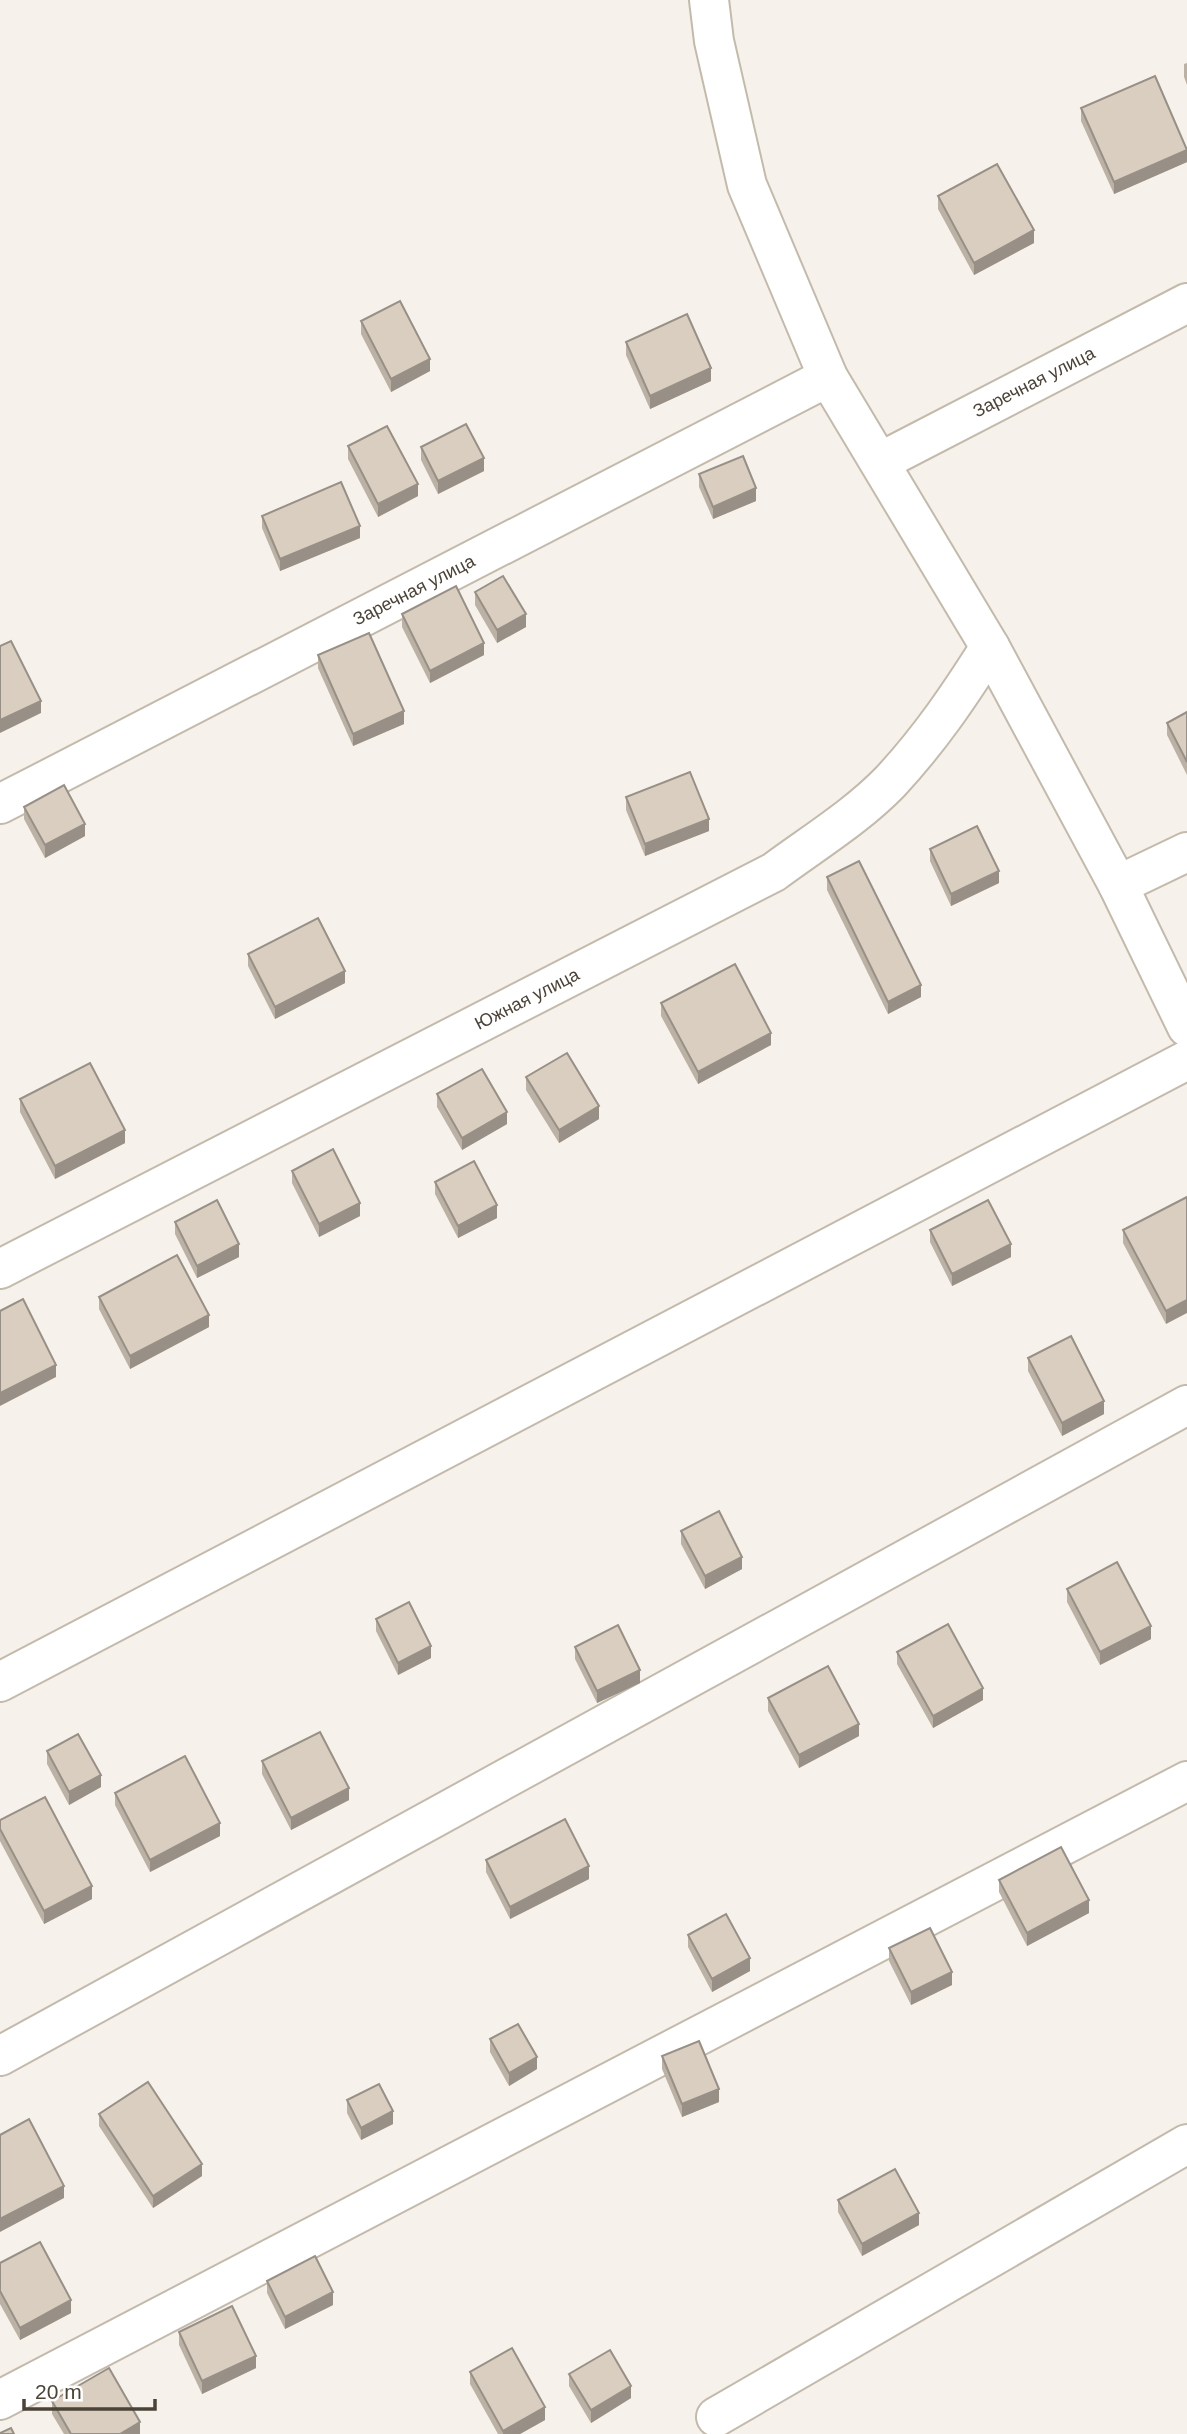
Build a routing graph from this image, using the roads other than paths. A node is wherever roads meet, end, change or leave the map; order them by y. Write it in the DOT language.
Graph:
graph roads {
  1 [pos="709,0"];
  2 [pos="1187,303"];
  3 [pos="828,377"];
  4 [pos="880,462"];
  5 [pos="990,647"];
  6 [pos="0,804"];
  7 [pos="1187,852"];
  8 [pos="1118,885"];
  9 [pos="1187,1027"];
  10 [pos="1187,1060"];
  11 [pos="0,1269"];
  12 [pos="1187,1405"];
  13 [pos="0,1682"];
  14 [pos="1187,1781"];
  15 [pos="0,2056"];
  16 [pos="1187,2144"];
  17 [pos="0,2400"];
  18 [pos="716,2417"];
  1 -- 3 [label="street"];
  2 -- 4 [label="street, Заречная улица"];
  3 -- 4 [label="street"];
  3 -- 6 [label="street, Заречная улица"];
  4 -- 5 [label="street"];
  5 -- 8 [label="street"];
  5 -- 11 [label="street, Южная улица"];
  7 -- 8 [label="street"];
  8 -- 9 [label="street"];
  10 -- 13 [label="street"];
  12 -- 15 [label="street"];
  14 -- 17 [label="street"];
  16 -- 18 [label="street"];
}
